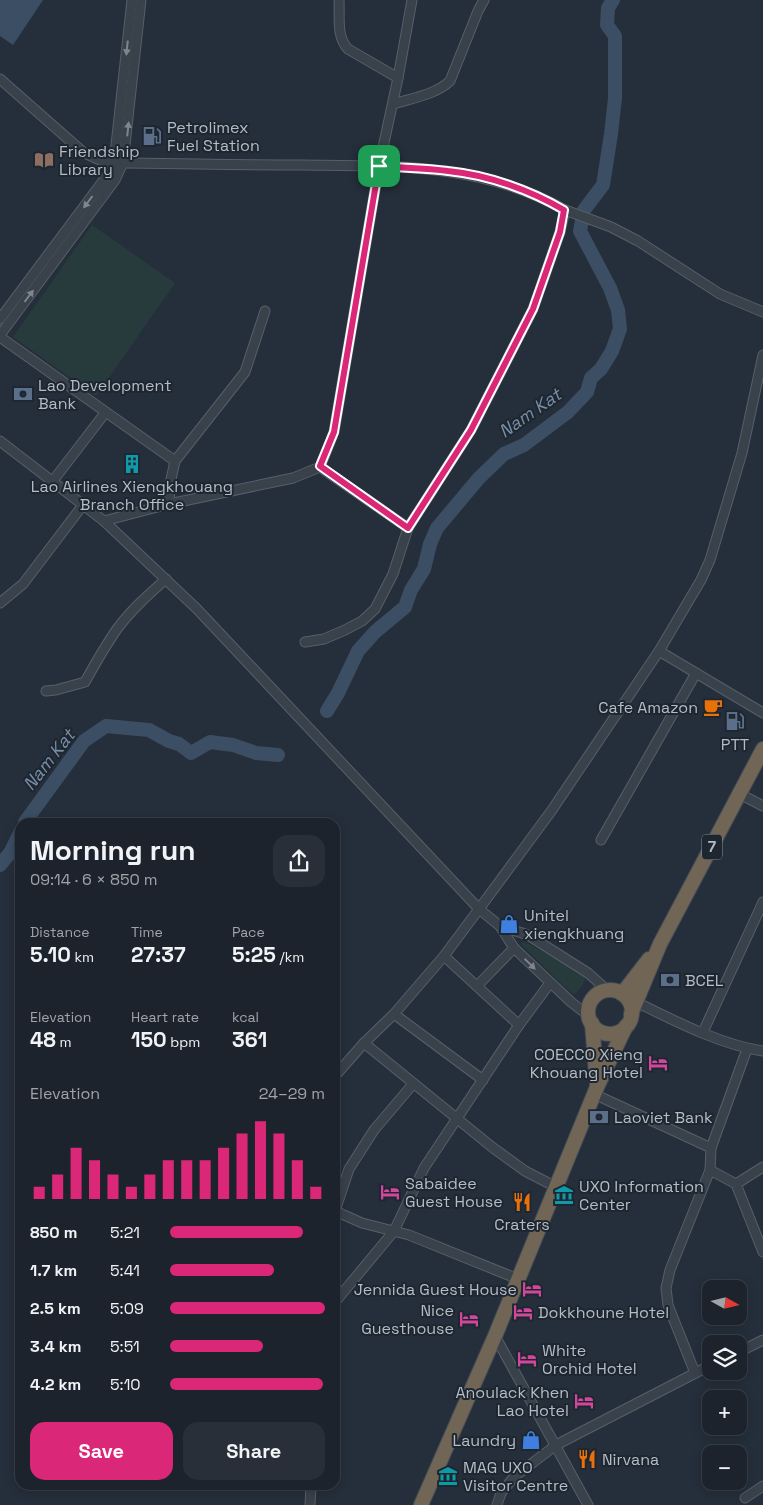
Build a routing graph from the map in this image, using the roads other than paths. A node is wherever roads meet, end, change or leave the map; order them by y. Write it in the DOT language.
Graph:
graph roads {
  1 [pos="132,0"];
  2 [pos="141,0"];
  3 [pos="340,0"];
  4 [pos="412,0"];
  5 [pos="484,0"];
  6 [pos="398,78"];
  7 [pos="0,79"];
  8 [pos="393,104"];
  9 [pos="119,163"];
  10 [pos="379,166"];
  11 [pos="564,210"];
  12 [pos="265,311"];
  13 [pos="763,312"];
  14 [pos="0,319"];
  15 [pos="0,336"];
  16 [pos="763,356"];
  17 [pos="105,413"];
  18 [pos="0,441"];
  19 [pos="175,462"];
  20 [pos="320,466"];
  21 [pos="52,482"];
  22 [pos="170,504"];
  23 [pos="83,505"];
  24 [pos="104,521"];
  25 [pos="408,528"];
  26 [pos="166,579"];
  27 [pos="0,603"];
  28 [pos="305,642"];
  29 [pos="659,651"];
  30 [pos="696,673"];
  31 [pos="46,691"];
  32 [pos="763,713"];
  33 [pos="763,750"];
  34 [pos="740,794"];
  35 [pos="763,806"];
  36 [pos="601,840"];
  37 [pos="763,902"];
  38 [pos="480,909"];
  39 [pos="500,926"];
  40 [pos="660,944"];
  41 [pos="514,948"];
  42 [pos="444,956"];
  43 [pos="550,983"];
  44 [pos="477,986"];
  45 [pos="607,990"];
  46 [pos="622,994"];
  47 [pos="394,1014"];
  48 [pos="631,1014"];
  49 [pos="590,1020"];
  50 [pos="519,1025"];
  51 [pos="702,1032"];
  52 [pos="364,1043"];
  53 [pos="747,1049"];
  54 [pos="763,1051"];
  55 [pos="340,1070"];
  56 [pos="484,1080"];
  57 [pos="413,1084"];
  58 [pos="596,1090"];
  59 [pos="458,1118"];
  60 [pos="711,1148"];
  61 [pos="763,1167"];
  62 [pos="710,1170"];
  63 [pos="736,1184"];
  64 [pos="556,1187"];
  65 [pos="340,1196"];
  66 [pos="340,1213"];
  67 [pos="394,1231"];
  68 [pos="763,1252"];
  69 [pos="518,1279"];
  70 [pos="340,1296"];
  71 [pos="495,1336"];
  72 [pos="763,1340"];
  73 [pos="747,1348"];
  74 [pos="702,1370"];
  75 [pos="695,1373"];
  76 [pos="556,1445"];
  77 [pos="763,1486"];
  78 [pos="311,1490"];
  79 [pos="745,1498"];
  80 [pos="310,1505"];
  81 [pos="421,1505"];
  82 [pos="497,1505"];
  83 [pos="588,1505"];
  1 -- 9 [label="street, one-way"];
  9 -- 2 [label="street, one-way"];
  3 -- 6 [label="street"];
  4 -- 6 [label="street"];
  5 -- 8 [label="street"];
  6 -- 8 [label="street"];
  7 -- 9 [label="street"];
  8 -- 10 [label="street"];
  9 -- 10 [label="street"];
  9 -- 14 [label="street, one-way"];
  15 -- 9 [label="street, one-way"];
  10 -- 11 [label="street"];
  10 -- 20 [label="street"];
  11 -- 13 [label="street"];
  11 -- 25 [label="street"];
  12 -- 19 [label="street"];
  15 -- 17 [label="street"];
  16 -- 29 [label="street"];
  17 -- 19 [label="street"];
  17 -- 21 [label="street"];
  18 -- 21 [label="street"];
  19 -- 22 [label="street"];
  20 -- 22 [label="street"];
  20 -- 25 [label="street"];
  21 -- 23 [label="street"];
  22 -- 24 [label="street"];
  23 -- 24 [label="street"];
  23 -- 27 [label="street"];
  24 -- 26 [label="street"];
  25 -- 28 [label="street"];
  26 -- 31 [label="street"];
  26 -- 38 [label="street"];
  29 -- 30 [label="street"];
  29 -- 38 [label="street"];
  30 -- 32 [label="street"];
  30 -- 36 [label="street"];
  33 -- 34 [label="highway, 7"];
  34 -- 35 [label="street"];
  34 -- 40 [label="highway, 7"];
  37 -- 51 [label="street"];
  38 -- 39 [label="street"];
  38 -- 42 [label="street"];
  39 -- 41 [label="street"];
  39 -- 45 [label="street"];
  40 -- 46 [label="highway, 7"];
  40 -- 48 [label="highway, 7"];
  41 -- 43 [label="street, one-way"];
  41 -- 44 [label="street"];
  42 -- 44 [label="street"];
  42 -- 47 [label="street"];
  43 -- 49 [label="street"];
  43 -- 50 [label="street"];
  44 -- 50 [label="street"];
  45 -- 46 [label="highway"];
  45 -- 49 [label="highway, 7"];
  46 -- 48 [label="highway"];
  47 -- 52 [label="street"];
  47 -- 56 [label="street"];
  48 -- 49 [label="highway"];
  48 -- 51 [label="street"];
  48 -- 58 [label="highway, 7"];
  49 -- 58 [label="highway, 7"];
  50 -- 56 [label="street"];
  51 -- 53 [label="street"];
  52 -- 55 [label="street"];
  52 -- 57 [label="street"];
  53 -- 54 [label="street"];
  53 -- 60 [label="street"];
  56 -- 59 [label="street"];
  57 -- 59 [label="street"];
  57 -- 65 [label="street"];
  58 -- 60 [label="street"];
  58 -- 64 [label="highway, 7"];
  59 -- 64 [label="street"];
  59 -- 67 [label="street"];
  60 -- 62 [label="street"];
  61 -- 63 [label="street"];
  62 -- 63 [label="street"];
  62 -- 75 [label="street"];
  63 -- 68 [label="street"];
  64 -- 69 [label="highway, 7"];
  66 -- 67 [label="street"];
  67 -- 69 [label="street"];
  67 -- 70 [label="street"];
  69 -- 71 [label="highway, 7"];
  71 -- 76 [label="street"];
  71 -- 81 [label="highway, 7"];
  72 -- 73 [label="street"];
  74 -- 75 [label="street"];
  75 -- 76 [label="street"];
  76 -- 82 [label="street"];
  76 -- 83 [label="street"];
  77 -- 79 [label="street"];
  78 -- 80 [label="street"];
}
